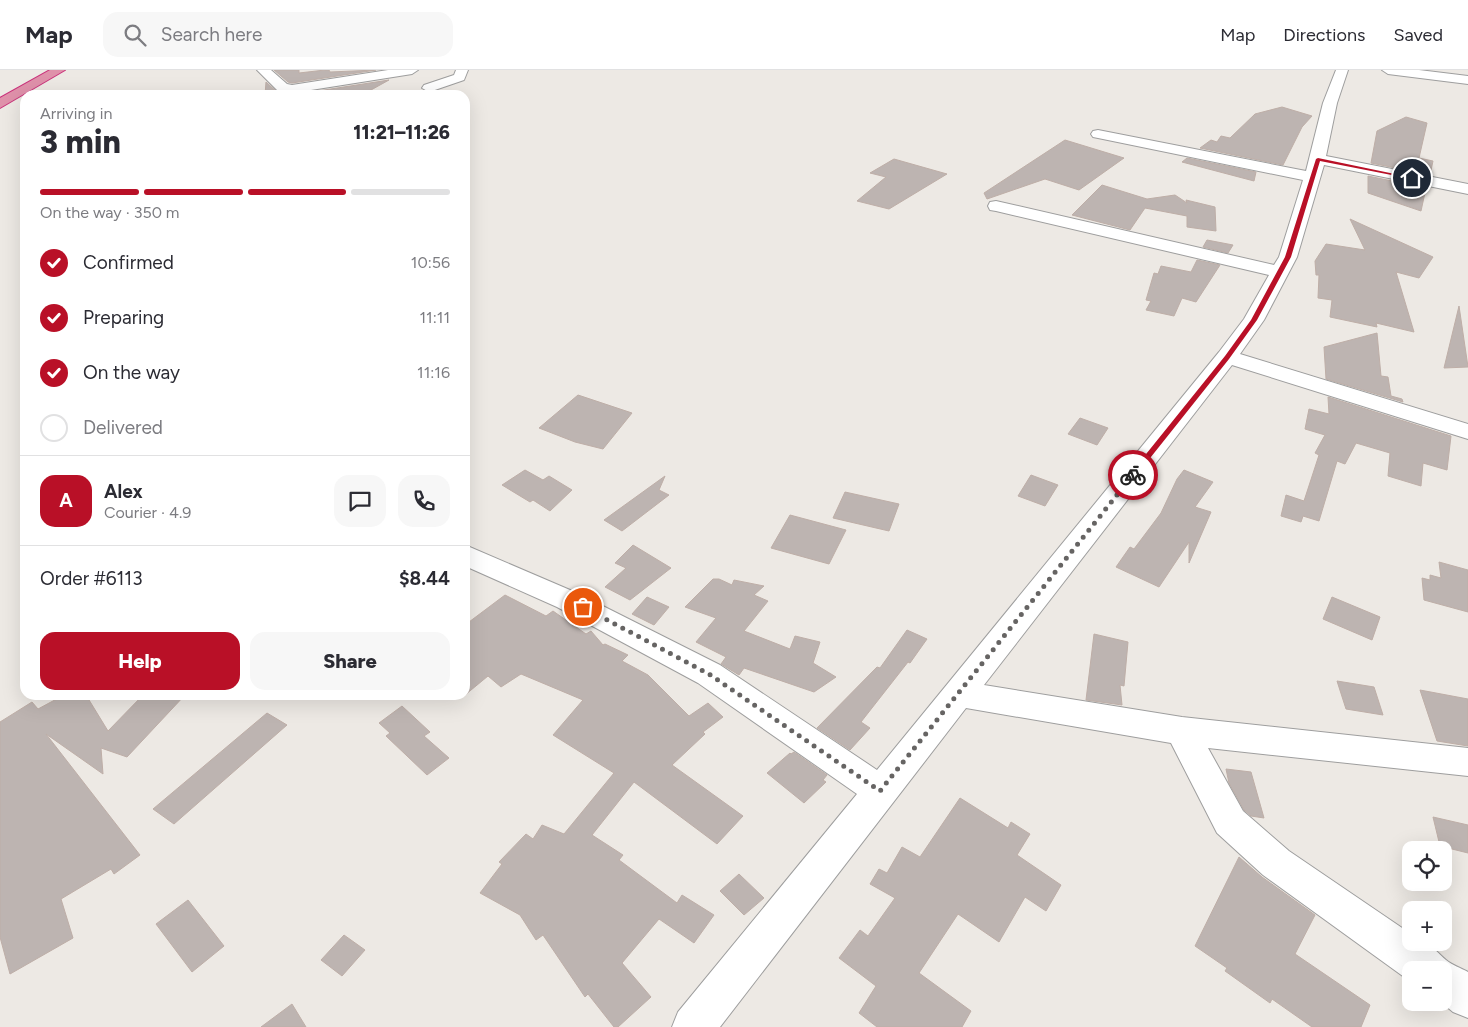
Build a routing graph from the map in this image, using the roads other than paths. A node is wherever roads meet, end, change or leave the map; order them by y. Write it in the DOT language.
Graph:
graph roads {
  1 [pos="59,70"];
  2 [pos="263,70"];
  3 [pos="412,70"];
  4 [pos="462,70"];
  5 [pos="1342,70"];
  6 [pos="1388,70"];
  7 [pos="1468,80"];
  8 [pos="429,88"];
  9 [pos="24,90"];
  10 [pos="20,92"];
  11 [pos="0,104"];
  12 [pos="1098,134"];
  13 [pos="1315,168"];
  14 [pos="1468,189"];
  15 [pos="996,206"];
  16 [pos="1281,272"];
  17 [pos="1227,357"];
  18 [pos="1468,432"];
  19 [pos="470,557"];
  20 [pos="958,694"];
  21 [pos="1182,731"];
  22 [pos="1468,762"];
  23 [pos="880,791"];
  24 [pos="1416,961"];
  25 [pos="1452,986"];
  26 [pos="1468,997"];
  27 [pos="693,1027"];
  1 -- 9 [label="highway"];
  2 -- 3 [label="street"];
  4 -- 8 [label="street"];
  5 -- 13 [label="street"];
  6 -- 7 [label="street"];
  10 -- 11 [label="highway"];
  12 -- 13 [label="street"];
  13 -- 14 [label="street"];
  13 -- 16 [label="street"];
  15 -- 16 [label="street"];
  16 -- 17 [label="street"];
  17 -- 18 [label="street"];
  17 -- 20 [label="street"];
  19 -- 23 [label="street"];
  20 -- 21 [label="street"];
  20 -- 23 [label="street"];
  21 -- 22 [label="street"];
  21 -- 24 [label="street"];
  23 -- 27 [label="street"];
  25 -- 26 [label="street"];
}
